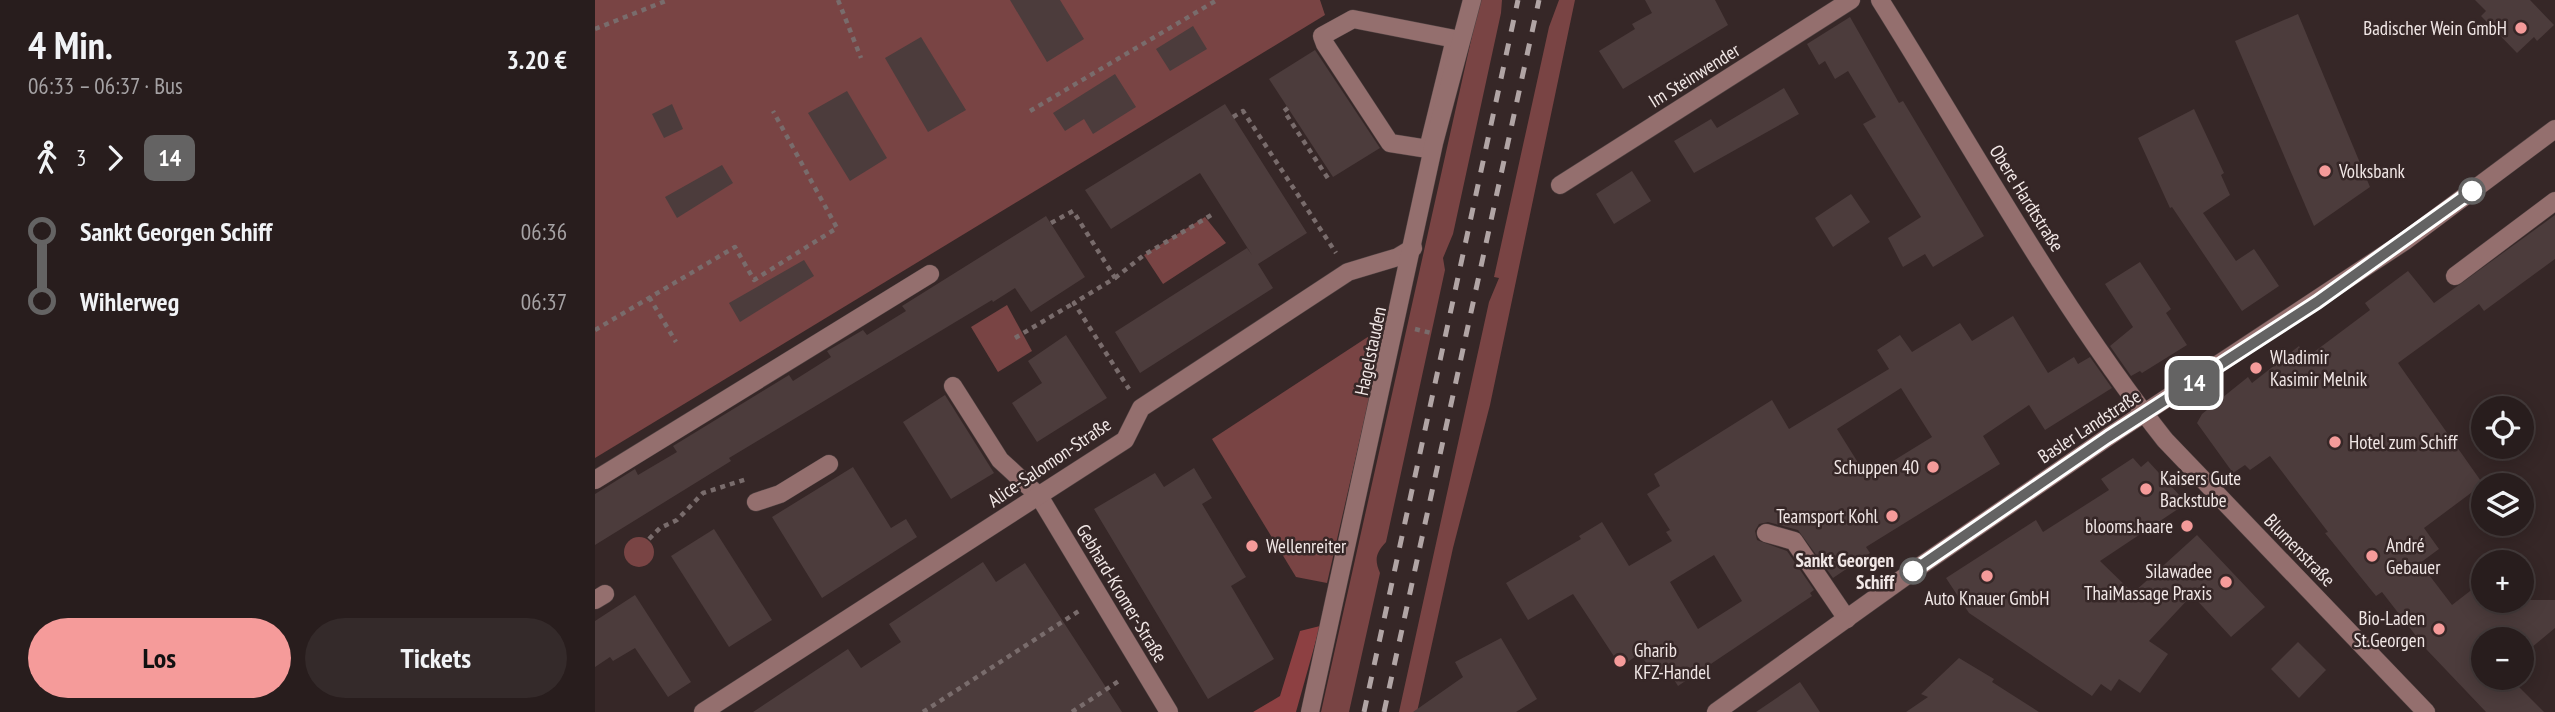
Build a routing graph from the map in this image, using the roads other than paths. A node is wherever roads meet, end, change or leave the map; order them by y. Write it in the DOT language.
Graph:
graph roads {
  1 [pos="1472,0"];
  2 [pos="1851,0"];
  3 [pos="1880,0"];
  4 [pos="2555,129"];
  5 [pos="1390,143"];
  6 [pos="1560,185"];
  7 [pos="2555,201"];
  8 [pos="1413,248"];
  9 [pos="930,274"];
  10 [pos="2455,276"];
  11 [pos="953,386"];
  12 [pos="2145,414"];
  13 [pos="829,464"];
  14 [pos="595,480"];
  15 [pos="1039,496"];
  16 [pos="756,502"];
  17 [pos="1766,533"];
  18 [pos="1847,619"];
  19 [pos="703,712"];
  20 [pos="1169,712"];
  21 [pos="1310,712"];
  22 [pos="1716,712"];
  23 [pos="2426,712"];
  1 -- 8 [label="street, Hagelstauden"];
  2 -- 6 [label="street, Im Steinwender"];
  3 -- 12 [label="street, Obere Hardtstraße"];
  4 -- 12 [label="street, Basler Landstraße"];
  5 -- 5 [label="street"];
  7 -- 10 [label="street"];
  8 -- 15 [label="street, Alice-Salomon-Straße"];
  8 -- 21 [label="street, Hagelstauden"];
  9 -- 14 [label="street"];
  11 -- 15 [label="street, Gebhard-Kromer-Straße"];
  12 -- 18 [label="street, Basler Landstraße"];
  12 -- 23 [label="street, Blumenstraße"];
  13 -- 16 [label="street"];
  15 -- 19 [label="street, Alice-Salomon-Straße"];
  15 -- 20 [label="street, Gebhard-Kromer-Straße"];
  17 -- 18 [label="street"];
  18 -- 22 [label="street, Basler Landstraße"];
}
